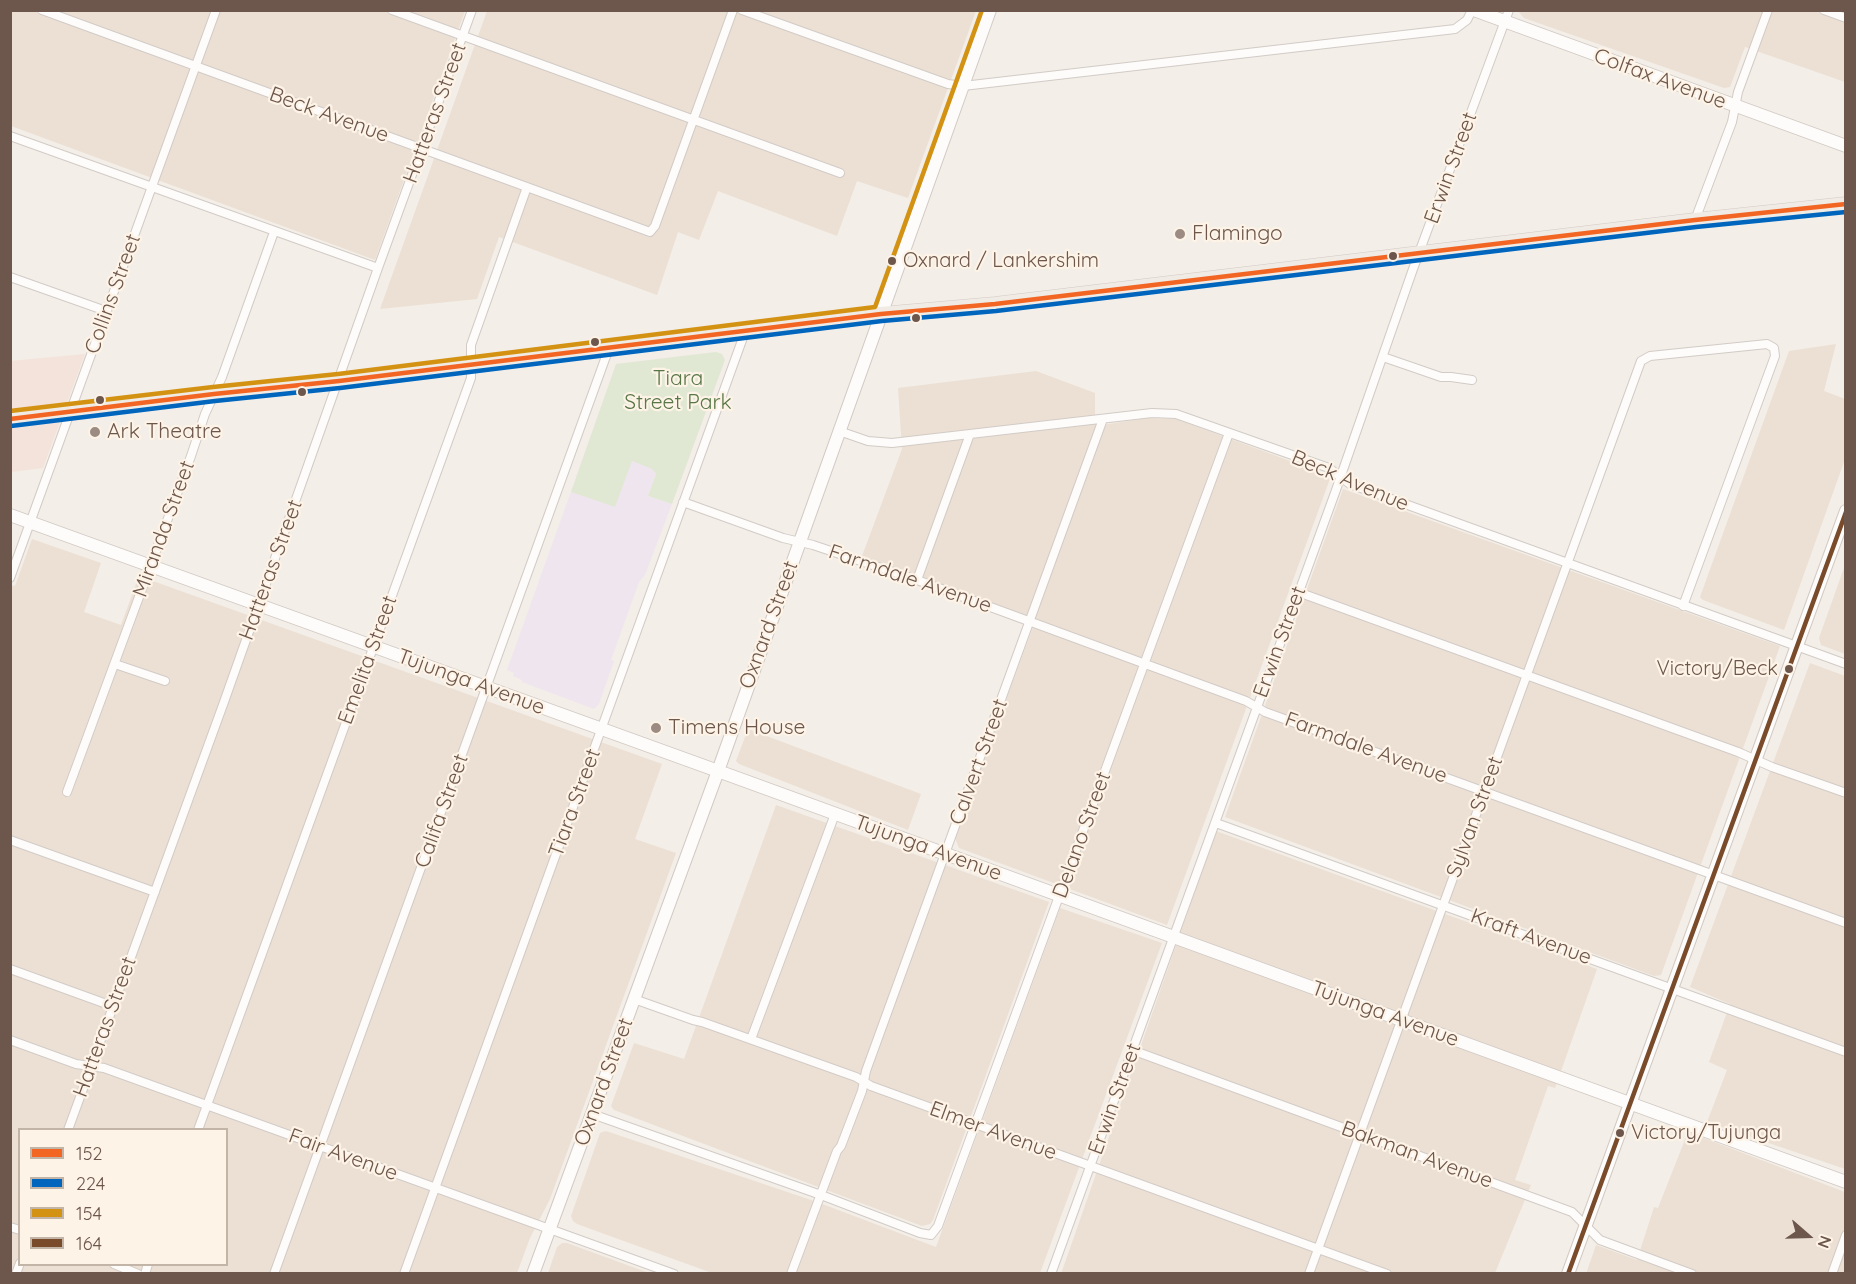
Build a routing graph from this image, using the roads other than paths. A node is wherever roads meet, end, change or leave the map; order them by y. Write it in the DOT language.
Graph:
graph roads {
  1 [pos="42,10"];
  2 [pos="216,10"];
  3 [pos="392,10"];
  4 [pos="472,10"];
  5 [pos="733,10"];
  6 [pos="742,10"];
  7 [pos="990,10"];
  8 [pos="1473,10"];
  9 [pos="1768,10"];
  10 [pos="1824,10"];
  11 [pos="1507,16"];
  12 [pos="1845,18"];
  13 [pos="463,36"];
  14 [pos="196,67"];
  15 [pos="963,86"];
  16 [pos="1735,106"];
  17 [pos="694,119"];
  18 [pos="10,136"];
  19 [pos="1845,146"];
  20 [pos="422,149"];
  21 [pos="840,173"];
  22 [pos="527,187"];
  23 [pos="152,188"];
  24 [pos="1845,204"];
  25 [pos="1695,220"];
  26 [pos="274,232"];
  27 [pos="1419,254"];
  28 [pos="378,268"];
  29 [pos="10,277"];
  30 [pos="106,311"];
  31 [pos="881,314"];
  32 [pos="745,332"];
  33 [pos="609,348"];
  34 [pos="1383,357"];
  35 [pos="471,364"];
  36 [pos="1472,380"];
  37 [pos="339,381"];
  38 [pos="214,394"];
  39 [pos="70,411"];
  40 [pos="1103,418"];
  41 [pos="10,419"];
  42 [pos="839,431"];
  43 [pos="1229,433"];
  44 [pos="970,434"];
  45 [pos="1340,477"];
  46 [pos="683,502"];
  47 [pos="1845,511"];
  48 [pos="10,515"];
  49 [pos="30,522"];
  50 [pos="799,541"];
  51 [pos="1567,564"];
  52 [pos="151,566"];
  53 [pos="10,578"];
  54 [pos="917,580"];
  55 [pos="1298,592"];
  56 [pos="259,604"];
  57 [pos="1683,606"];
  58 [pos="1030,621"];
  59 [pos="373,646"];
  60 [pos="1796,646"];
  61 [pos="115,664"];
  62 [pos="1144,664"];
  63 [pos="1845,664"];
  64 [pos="1526,675"];
  65 [pos="165,681"];
  66 [pos="487,688"];
  67 [pos="1256,707"];
  68 [pos="601,729"];
  69 [pos="1755,759"];
  70 [pos="718,771"];
  71 [pos="1484,791"];
  72 [pos="67,792"];
  73 [pos="1845,793"];
  74 [pos="835,814"];
  75 [pos="1215,823"];
  76 [pos="10,840"];
  77 [pos="945,854"];
  78 [pos="1714,874"];
  79 [pos="155,892"];
  80 [pos="1059,896"];
  81 [pos="1443,906"];
  82 [pos="1845,923"];
  83 [pos="1173,938"];
  84 [pos="10,969"];
  85 [pos="1672,988"];
  86 [pos="634,999"];
  87 [pos="112,1006"];
  88 [pos="1401,1020"];
  89 [pos="751,1039"];
  90 [pos="10,1040"];
  91 [pos="1132,1050"];
  92 [pos="1845,1052"];
  93 [pos="90,1067"];
  94 [pos="864,1081"];
  95 [pos="1630,1104"];
  96 [pos="207,1105"];
  97 [pos="592,1114"];
  98 [pos="976,1124"];
  99 [pos="69,1128"];
  100 [pos="199,1128"];
  101 [pos="1360,1134"];
  102 [pos="320,1147"];
  103 [pos="1090,1166"];
  104 [pos="1845,1182"];
  105 [pos="435,1188"];
  106 [pos="821,1195"];
  107 [pos="1585,1226"];
  108 [pos="550,1229"];
  109 [pos="1845,1235"];
  110 [pos="1318,1248"];
  111 [pos="119,1266"];
  112 [pos="138,1274"];
  113 [pos="274,1274"];
  114 [pos="404,1274"];
  115 [pos="533,1274"];
  116 [pos="674,1274"];
  117 [pos="791,1274"];
  118 [pos="1052,1274"];
  119 [pos="1309,1274"];
  120 [pos="1387,1274"];
  121 [pos="1568,1274"];
  122 [pos="1692,1274"];
  123 [pos="1832,1274"];
  1 -- 14 [label="street, Beck Avenue"];
  2 -- 14 [label="street, Collins Street"];
  3 -- 13 [label="street"];
  4 -- 13 [label="street, Hatteras Street"];
  5 -- 17 [label="street"];
  6 -- 15 [label="street"];
  7 -- 15 [label="main road, Oxnard Street"];
  8 -- 11 [label="main road, Colfax Avenue"];
  8 -- 15 [label="street"];
  9 -- 16 [label="street"];
  10 -- 12 [label="street"];
  11 -- 16 [label="main road, Colfax Avenue"];
  11 -- 27 [label="street, Erwin Street"];
  13 -- 17 [label="street"];
  13 -- 20 [label="street, Hatteras Street"];
  14 -- 20 [label="street, Beck Avenue"];
  14 -- 23 [label="street, Collins Street"];
  15 -- 31 [label="main road, Oxnard Street"];
  16 -- 19 [label="main road, Colfax Avenue"];
  16 -- 25 [label="street"];
  17 -- 21 [label="street"];
  17 -- 22 [label="street, Beck Avenue"];
  18 -- 23 [label="street"];
  20 -- 22 [label="street, Beck Avenue"];
  20 -- 28 [label="street, Hatteras Street"];
  22 -- 35 [label="street, Emelita Street"];
  23 -- 26 [label="street"];
  23 -- 30 [label="street, Collins Street"];
  24 -- 25 [label="main road"];
  25 -- 27 [label="main road"];
  26 -- 28 [label="street"];
  26 -- 38 [label="street, Miranda Street"];
  27 -- 31 [label="main road"];
  27 -- 34 [label="street, Erwin Street"];
  28 -- 37 [label="street, Hatteras Street"];
  29 -- 30 [label="street"];
  30 -- 39 [label="street, Collins Street"];
  31 -- 32 [label="main road"];
  31 -- 42 [label="main road, Oxnard Street"];
  32 -- 33 [label="main road"];
  32 -- 46 [label="street, Tiara Street"];
  33 -- 35 [label="main road"];
  33 -- 66 [label="street, Califa Street"];
  34 -- 36 [label="street"];
  34 -- 45 [label="street, Erwin Street"];
  35 -- 37 [label="main road"];
  35 -- 59 [label="street, Emelita Street"];
  37 -- 38 [label="main road"];
  37 -- 56 [label="street, Hatteras Street"];
  38 -- 39 [label="main road"];
  38 -- 52 [label="street, Miranda Street"];
  39 -- 41 [label="main road"];
  39 -- 49 [label="street, Collins Street"];
  40 -- 43 [label="street, Beck Avenue"];
  40 -- 44 [label="street, Beck Avenue"];
  40 -- 58 [label="street, Calvert Street"];
  42 -- 44 [label="street, Beck Avenue"];
  42 -- 50 [label="main road, Oxnard Street"];
  43 -- 45 [label="street, Beck Avenue"];
  43 -- 62 [label="street, Delano Street"];
  44 -- 54 [label="street"];
  45 -- 51 [label="street, Beck Avenue"];
  45 -- 55 [label="street, Erwin Street"];
  46 -- 50 [label="street, Farmdale Avenue"];
  46 -- 68 [label="street, Tiara Street"];
  47 -- 60 [label="main road"];
  48 -- 49 [label="main road, Tujunga Avenue"];
  49 -- 52 [label="main road, Tujunga Avenue"];
  49 -- 53 [label="street, Collins Street"];
  50 -- 54 [label="street, Farmdale Avenue"];
  50 -- 70 [label="main road, Oxnard Street"];
  51 -- 57 [label="street, Beck Avenue"];
  51 -- 57 [label="street, Sylvan Street"];
  51 -- 64 [label="street, Sylvan Street"];
  52 -- 56 [label="main road, Tujunga Avenue"];
  52 -- 61 [label="street, Miranda Street"];
  54 -- 58 [label="street, Farmdale Avenue"];
  55 -- 64 [label="street"];
  55 -- 67 [label="street, Erwin Street"];
  56 -- 59 [label="main road, Tujunga Avenue"];
  56 -- 79 [label="street, Hatteras Street"];
  57 -- 60 [label="street, Beck Avenue"];
  58 -- 62 [label="street, Farmdale Avenue"];
  58 -- 77 [label="street, Calvert Street"];
  59 -- 66 [label="main road, Tujunga Avenue"];
  59 -- 96 [label="street, Emelita Street"];
  60 -- 63 [label="street, Beck Avenue"];
  60 -- 69 [label="main road"];
  61 -- 65 [label="street"];
  61 -- 72 [label="street, Miranda Street"];
  62 -- 67 [label="street, Farmdale Avenue"];
  62 -- 80 [label="street, Delano Street"];
  64 -- 69 [label="street"];
  64 -- 71 [label="street, Sylvan Street"];
  66 -- 68 [label="main road, Tujunga Avenue"];
  66 -- 102 [label="street, Califa Street"];
  67 -- 71 [label="street, Farmdale Avenue"];
  67 -- 75 [label="street, Erwin Street"];
  68 -- 70 [label="main road, Tujunga Avenue"];
  68 -- 105 [label="street, Tiara Street"];
  69 -- 73 [label="street"];
  69 -- 78 [label="main road"];
  70 -- 74 [label="main road, Tujunga Avenue"];
  70 -- 86 [label="main road, Oxnard Street"];
  71 -- 78 [label="street, Farmdale Avenue"];
  71 -- 81 [label="street, Sylvan Street"];
  74 -- 77 [label="main road, Tujunga Avenue"];
  74 -- 89 [label="street"];
  75 -- 81 [label="street, Kraft Avenue"];
  75 -- 83 [label="street, Erwin Street"];
  76 -- 79 [label="street"];
  77 -- 80 [label="main road, Tujunga Avenue"];
  77 -- 94 [label="street, Calvert Street"];
  78 -- 82 [label="street, Farmdale Avenue"];
  78 -- 85 [label="main road"];
  79 -- 87 [label="street, Hatteras Street"];
  80 -- 83 [label="main road, Tujunga Avenue"];
  80 -- 98 [label="street, Delano Street"];
  81 -- 85 [label="street, Kraft Avenue"];
  81 -- 88 [label="street, Sylvan Street"];
  83 -- 88 [label="main road, Tujunga Avenue"];
  83 -- 91 [label="street, Erwin Street"];
  84 -- 87 [label="street"];
  85 -- 92 [label="street, Kraft Avenue"];
  85 -- 95 [label="main road"];
  86 -- 89 [label="street, Elmer Avenue"];
  86 -- 97 [label="main road, Oxnard Street"];
  87 -- 93 [label="street, Hatteras Street"];
  88 -- 95 [label="main road, Tujunga Avenue"];
  88 -- 101 [label="street, Sylvan Street"];
  89 -- 94 [label="street, Elmer Avenue"];
  90 -- 93 [label="street, Fair Avenue"];
  91 -- 101 [label="street, Bakman Avenue"];
  91 -- 103 [label="street, Erwin Street"];
  93 -- 96 [label="street, Fair Avenue"];
  93 -- 99 [label="street, Hatteras Street"];
  94 -- 98 [label="street, Elmer Avenue"];
  94 -- 106 [label="street, Calvert Street"];
  95 -- 104 [label="main road, Tujunga Avenue"];
  95 -- 107 [label="main road"];
  96 -- 100 [label="street, Emelita Street"];
  96 -- 102 [label="street, Fair Avenue"];
  97 -- 106 [label="street"];
  97 -- 108 [label="main road, Oxnard Street"];
  98 -- 103 [label="street, Elmer Avenue"];
  98 -- 106 [label="street, Delano Street"];
  101 -- 107 [label="street, Bakman Avenue"];
  101 -- 110 [label="street, Sylvan Street"];
  102 -- 105 [label="street, Fair Avenue"];
  102 -- 113 [label="street, Califa Street"];
  103 -- 110 [label="street, Elmer Avenue"];
  103 -- 118 [label="street, Erwin Street"];
  105 -- 108 [label="street, Fair Avenue"];
  105 -- 114 [label="street, Tiara Street"];
  106 -- 117 [label="street, Calvert Street"];
  107 -- 121 [label="main road"];
  107 -- 122 [label="street, Bakman Avenue"];
  108 -- 115 [label="main road, Oxnard Street"];
  108 -- 116 [label="street, Fair Avenue"];
  109 -- 123 [label="street"];
  110 -- 119 [label="street, Sylvan Street"];
  110 -- 120 [label="street, Elmer Avenue"];
  111 -- 112 [label="street"];
}
